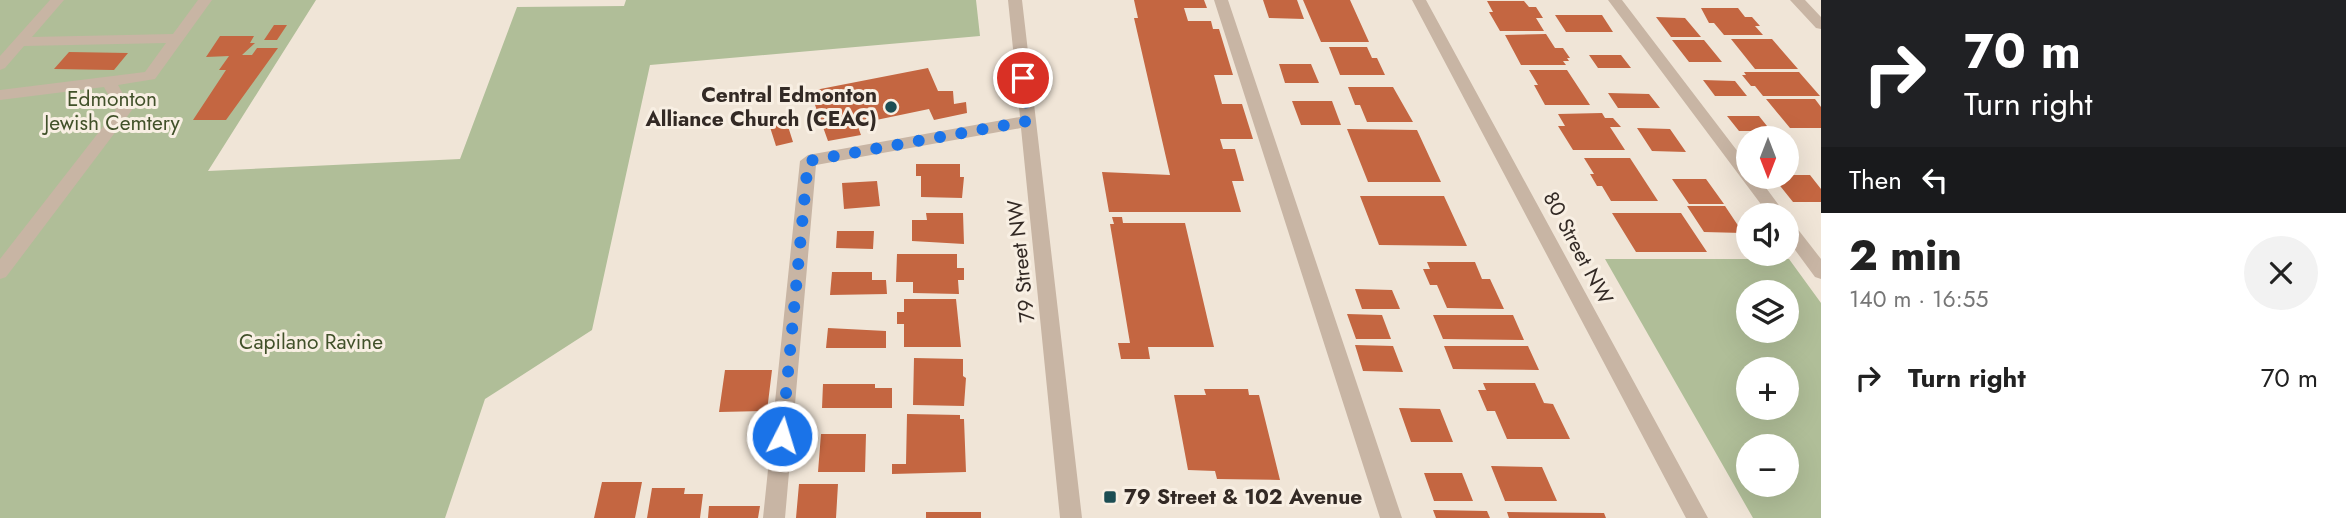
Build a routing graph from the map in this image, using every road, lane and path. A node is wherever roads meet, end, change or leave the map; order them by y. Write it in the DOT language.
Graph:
graph roads {
  1 [pos="57,0"];
  2 [pos="205,0"];
  3 [pos="1015,0"];
  4 [pos="1221,0"];
  5 [pos="1419,0"];
  6 [pos="1615,0"];
  7 [pos="1797,0"];
  8 [pos="1821,25"];
  9 [pos="177,38"];
  10 [pos="20,42"];
  11 [pos="0,65"];
  12 [pos="109,81"];
  13 [pos="0,95"];
  14 [pos="1028,121"];
  15 [pos="1736,160"];
  16 [pos="1758,189"];
  17 [pos="1769,203"];
  18 [pos="1799,243"];
  19 [pos="0,272"];
  20 [pos="1821,272"];
  21 [pos="774,518"];
  22 [pos="1071,518"];
  23 [pos="1391,518"];
  24 [pos="1697,518"];
  1 -- 10 [label="street"];
  2 -- 9 [label="street"];
  3 -- 14 [label="street, 79 Street NW"];
  4 -- 23 [label="street"];
  5 -- 24 [label="street, 80 Street NW"];
  6 -- 15 [label="street"];
  7 -- 8 [label="street"];
  9 -- 10 [label="street"];
  9 -- 12 [label="street"];
  10 -- 11 [label="street"];
  12 -- 13 [label="street"];
  12 -- 19 [label="street"];
  14 -- 21 [label="street"];
  14 -- 22 [label="street, 79 Street NW"];
  16 -- 17 [label="street"];
  18 -- 20 [label="street"];
}
